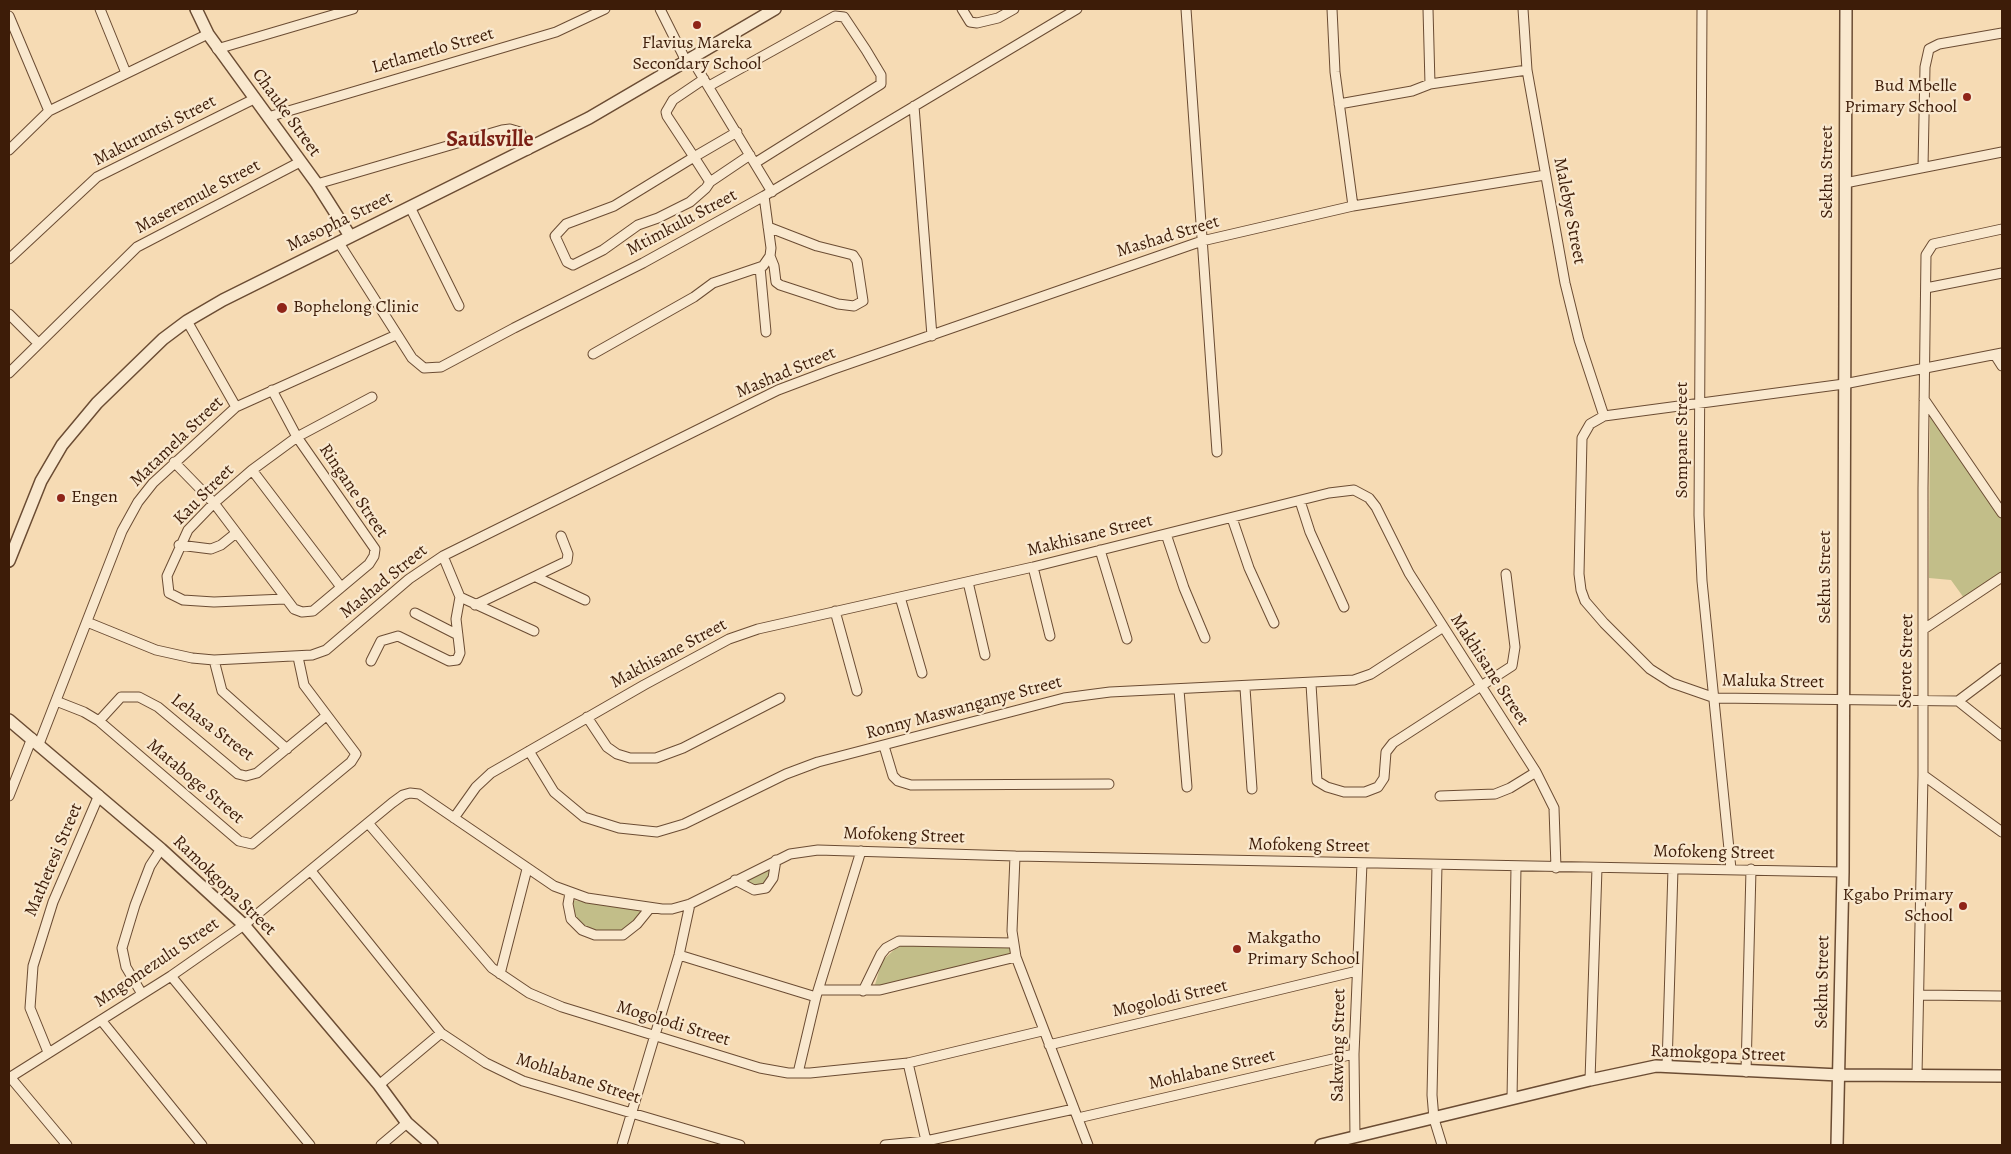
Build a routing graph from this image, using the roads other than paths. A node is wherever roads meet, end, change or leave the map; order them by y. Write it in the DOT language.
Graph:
graph roads {
  1 [pos="100,9"];
  2 [pos="196,9"];
  3 [pos="353,9"];
  4 [pos="605,9"];
  5 [pos="660,9"];
  6 [pos="775,9"];
  7 [pos="962,9"];
  8 [pos="1014,9"];
  9 [pos="1077,9"];
  10 [pos="1186,9"];
  11 [pos="1332,9"];
  12 [pos="1428,9"];
  13 [pos="1523,9"];
  14 [pos="1702,9"];
  15 [pos="1846,9"];
  16 [pos="9,16"];
  17 [pos="2002,33"];
  18 [pos="208,34"];
  19 [pos="218,49"];
  20 [pos="688,59"];
  21 [pos="1527,70"];
  22 [pos="126,72"];
  23 [pos="707,83"];
  24 [pos="1430,84"];
  25 [pos="254,99"];
  26 [pos="1339,104"];
  27 [pos="914,106"];
  28 [pos="48,111"];
  29 [pos="268,117"];
  30 [pos="737,132"];
  31 [pos="9,150"];
  32 [pos="528,150"];
  33 [pos="2002,152"];
  34 [pos="694,157"];
  35 [pos="753,159"];
  36 [pos="300,162"];
  37 [pos="1923,167"];
  38 [pos="1545,175"];
  39 [pos="710,182"];
  40 [pos="1845,183"];
  41 [pos="317,184"];
  42 [pos="768,194"];
  43 [pos="1353,206"];
  44 [pos="410,207"];
  45 [pos="768,227"];
  46 [pos="2002,230"];
  47 [pos="350,236"];
  48 [pos="1202,241"];
  49 [pos="339,242"];
  50 [pos="770,256"];
  51 [pos="9,259"];
  52 [pos="760,267"];
  53 [pos="2002,273"];
  54 [pos="1926,288"];
  55 [pos="459,306"];
  56 [pos="9,314"];
  57 [pos="187,321"];
  58 [pos="766,332"];
  59 [pos="396,335"];
  60 [pos="932,336"];
  61 [pos="38,343"];
  62 [pos="593,354"];
  63 [pos="1999,354"];
  64 [pos="2002,366"];
  65 [pos="1924,368"];
  66 [pos="9,373"];
  67 [pos="1844,384"];
  68 [pos="272,390"];
  69 [pos="372,397"];
  70 [pos="1924,399"];
  71 [pos="1699,404"];
  72 [pos="236,407"];
  73 [pos="1604,416"];
  74 [pos="297,438"];
  75 [pos="1217,452"];
  76 [pos="174,462"];
  77 [pos="252,470"];
  78 [pos="1300,501"];
  79 [pos="214,503"];
  80 [pos="2002,513"];
  81 [pos="1232,518"];
  82 [pos="236,533"];
  83 [pos="1166,534"];
  84 [pos="561,536"];
  85 [pos="179,545"];
  86 [pos="1100,550"];
  87 [pos="10,555"];
  88 [pos="443,556"];
  89 [pos="1033,567"];
  90 [pos="1506,574"];
  91 [pos="2002,576"];
  92 [pos="536,577"];
  93 [pos="968,582"];
  94 [pos="341,587"];
  95 [pos="900,597"];
  96 [pos="460,598"];
  97 [pos="285,599"];
  98 [pos="585,600"];
  99 [pos="475,605"];
  100 [pos="1344,607"];
  101 [pos="835,611"];
  102 [pos="415,614"];
  103 [pos="87,622"];
  104 [pos="1274,622"];
  105 [pos="1442,628"];
  106 [pos="1924,629"];
  107 [pos="534,631"];
  108 [pos="458,635"];
  109 [pos="1050,636"];
  110 [pos="1205,638"];
  111 [pos="1127,639"];
  112 [pos="985,655"];
  113 [pos="298,657"];
  114 [pos="214,660"];
  115 [pos="372,661"];
  116 [pos="2002,668"];
  117 [pos="922,673"];
  118 [pos="1310,684"];
  119 [pos="1481,687"];
  120 [pos="1245,688"];
  121 [pos="1179,690"];
  122 [pos="857,691"];
  123 [pos="780,698"];
  124 [pos="1715,698"];
  125 [pos="1844,699"];
  126 [pos="56,701"];
  127 [pos="1958,701"];
  128 [pos="1922,702"];
  129 [pos="326,716"];
  130 [pos="587,717"];
  131 [pos="9,720"];
  132 [pos="99,721"];
  133 [pos="2002,736"];
  134 [pos="36,741"];
  135 [pos="884,746"];
  136 [pos="287,749"];
  137 [pos="529,751"];
  138 [pos="1536,772"];
  139 [pos="1923,775"];
  140 [pos="1109,784"];
  141 [pos="1187,787"];
  142 [pos="1252,789"];
  143 [pos="410,793"];
  144 [pos="99,795"];
  145 [pos="9,796"];
  146 [pos="1440,796"];
  147 [pos="454,818"];
  148 [pos="368,823"];
  149 [pos="2002,832"];
  150 [pos="161,849"];
  151 [pos="861,851"];
  152 [pos="1015,856"];
  153 [pos="776,860"];
  154 [pos="1362,863"];
  155 [pos="1437,865"];
  156 [pos="1516,867"];
  157 [pos="1556,868"];
  158 [pos="1597,868"];
  159 [pos="1674,868"];
  160 [pos="527,869"];
  161 [pos="1731,869"];
  162 [pos="1751,870"];
  163 [pos="311,871"];
  164 [pos="1843,872"];
  165 [pos="735,880"];
  166 [pos="570,893"];
  167 [pos="690,904"];
  168 [pos="650,908"];
  169 [pos="244,925"];
  170 [pos="1012,942"];
  171 [pos="679,955"];
  172 [pos="1016,957"];
  173 [pos="1357,971"];
  174 [pos="500,974"];
  175 [pos="171,976"];
  176 [pos="863,991"];
  177 [pos="142,994"];
  178 [pos="817,994"];
  179 [pos="1920,995"];
  180 [pos="2002,996"];
  181 [pos="101,1020"];
  182 [pos="1042,1031"];
  183 [pos="442,1033"];
  184 [pos="655,1035"];
  185 [pos="1049,1045"];
  186 [pos="48,1052"];
  187 [pos="1354,1054"];
  188 [pos="908,1063"];
  189 [pos="1667,1066"];
  190 [pos="1746,1072"];
  191 [pos="798,1073"];
  192 [pos="1917,1075"];
  193 [pos="1838,1076"];
  194 [pos="2002,1076"];
  195 [pos="9,1077"];
  196 [pos="1590,1080"];
  197 [pos="379,1085"];
  198 [pos="1512,1099"];
  199 [pos="1074,1110"];
  200 [pos="632,1113"];
  201 [pos="1078,1118"];
  202 [pos="1434,1119"];
  203 [pos="407,1123"];
  204 [pos="1355,1137"];
  205 [pos="926,1143"];
  206 [pos="67,1145"];
  207 [pos="202,1145"];
  208 [pos="310,1145"];
  209 [pos="381,1145"];
  210 [pos="432,1145"];
  211 [pos="622,1145"];
  212 [pos="740,1145"];
  213 [pos="885,1145"];
  214 [pos="1088,1145"];
  215 [pos="1321,1145"];
  216 [pos="1442,1145"];
  217 [pos="1837,1145"];
  1 -- 22 [label="street"];
  2 -- 18 [label="street, Chauke Street"];
  3 -- 19 [label="street"];
  4 -- 29 [label="street, Letlametlo Street"];
  5 -- 20 [label="street"];
  6 -- 20 [label="street, Masopha Street"];
  7 -- 8 [label="street"];
  9 -- 27 [label="street, Mtimkulu Street"];
  10 -- 48 [label="street"];
  11 -- 26 [label="street"];
  12 -- 24 [label="street"];
  13 -- 21 [label="street, Malebye Street"];
  14 -- 71 [label="street, Sompane Street"];
  15 -- 40 [label="street, Sekhu Street"];
  16 -- 28 [label="street"];
  17 -- 37 [label="street"];
  18 -- 19 [label="street, Chauke Street"];
  18 -- 22 [label="street"];
  19 -- 25 [label="street, Chauke Street"];
  20 -- 23 [label="street"];
  20 -- 32 [label="street, Masopha Street"];
  21 -- 24 [label="street"];
  21 -- 38 [label="street, Malebye Street"];
  22 -- 28 [label="street"];
  23 -- 30 [label="street"];
  23 -- 34 [label="street"];
  23 -- 35 [label="street"];
  24 -- 26 [label="street"];
  25 -- 29 [label="street, Chauke Street"];
  25 -- 51 [label="street, Makuruntsi Street"];
  26 -- 43 [label="street"];
  27 -- 42 [label="street, Mtimkulu Street"];
  27 -- 60 [label="street"];
  28 -- 31 [label="street"];
  29 -- 36 [label="street, Chauke Street"];
  30 -- 34 [label="street"];
  30 -- 35 [label="street"];
  32 -- 41 [label="street"];
  32 -- 44 [label="street, Masopha Street"];
  33 -- 37 [label="street"];
  34 -- 39 [label="street"];
  34 -- 39 [label="street"];
  35 -- 39 [label="street"];
  35 -- 42 [label="street"];
  36 -- 41 [label="street, Chauke Street"];
  36 -- 61 [label="street, Maseremule Street"];
  37 -- 40 [label="street"];
  38 -- 43 [label="street, Mashad Street"];
  38 -- 73 [label="street, Malebye Street"];
  40 -- 67 [label="street, Sekhu Street"];
  41 -- 47 [label="street, Chauke Street"];
  42 -- 45 [label="street"];
  42 -- 59 [label="street, Mtimkulu Street"];
  43 -- 48 [label="street, Mashad Street"];
  44 -- 47 [label="street, Masopha Street"];
  44 -- 55 [label="street"];
  45 -- 50 [label="street"];
  45 -- 50 [label="street"];
  46 -- 54 [label="street, Serote Street"];
  47 -- 49 [label="street, Masopha Street"];
  48 -- 60 [label="street, Mashad Street"];
  48 -- 75 [label="street"];
  49 -- 57 [label="street, Masopha Street"];
  49 -- 59 [label="street, Mtimkulu Street"];
  50 -- 52 [label="street"];
  52 -- 58 [label="street"];
  52 -- 62 [label="street"];
  53 -- 54 [label="street"];
  54 -- 65 [label="street, Serote Street"];
  56 -- 61 [label="street"];
  57 -- 72 [label="street"];
  57 -- 87 [label="street, Masopha Street"];
  59 -- 68 [label="street, Matamela Street"];
  60 -- 88 [label="street, Mashad Street"];
  61 -- 66 [label="street, Maseremule Street"];
  63 -- 64 [label="street"];
  63 -- 65 [label="street"];
  65 -- 67 [label="street"];
  65 -- 70 [label="street, Serote Street"];
  67 -- 71 [label="street"];
  67 -- 125 [label="street, Sekhu Street"];
  68 -- 72 [label="street, Matamela Street"];
  68 -- 74 [label="street, Ringane Street"];
  69 -- 74 [label="street, Kau Street"];
  70 -- 80 [label="street"];
  70 -- 106 [label="street, Serote Street"];
  71 -- 73 [label="street"];
  71 -- 124 [label="street, Sompane Street"];
  72 -- 76 [label="street, Matamela Street"];
  73 -- 124 [label="street, Maluka Street"];
  74 -- 77 [label="street, Kau Street"];
  74 -- 94 [label="street, Ringane Street"];
  76 -- 79 [label="street"];
  76 -- 103 [label="street, Matamela Street"];
  77 -- 79 [label="street, Kau Street"];
  77 -- 94 [label="street"];
  78 -- 81 [label="street, Makhisane Street"];
  78 -- 100 [label="street"];
  78 -- 105 [label="street, Makhisane Street"];
  79 -- 82 [label="street"];
  79 -- 85 [label="street, Kau Street"];
  81 -- 83 [label="street, Makhisane Street"];
  81 -- 104 [label="street"];
  82 -- 85 [label="street"];
  82 -- 97 [label="street"];
  83 -- 86 [label="street, Makhisane Street"];
  83 -- 110 [label="street"];
  84 -- 92 [label="street"];
  85 -- 97 [label="street, Kau Street"];
  86 -- 89 [label="street, Makhisane Street"];
  86 -- 111 [label="street"];
  88 -- 96 [label="street"];
  88 -- 113 [label="street, Mashad Street"];
  89 -- 93 [label="street, Makhisane Street"];
  89 -- 109 [label="street"];
  90 -- 119 [label="street"];
  91 -- 106 [label="street"];
  92 -- 98 [label="street"];
  92 -- 99 [label="street"];
  93 -- 95 [label="street, Makhisane Street"];
  93 -- 112 [label="street"];
  94 -- 97 [label="street, Ringane Street"];
  95 -- 101 [label="street, Makhisane Street"];
  95 -- 117 [label="street"];
  96 -- 99 [label="street"];
  96 -- 108 [label="street"];
  99 -- 107 [label="street"];
  101 -- 122 [label="street"];
  101 -- 130 [label="street, Makhisane Street"];
  102 -- 108 [label="street"];
  103 -- 114 [label="street, Mashad Street"];
  103 -- 126 [label="street, Matamela Street"];
  105 -- 118 [label="street, Ronny Maswanganye Street"];
  105 -- 119 [label="street, Makhisane Street"];
  106 -- 128 [label="street, Serote Street"];
  108 -- 115 [label="street"];
  113 -- 114 [label="street, Mashad Street"];
  113 -- 129 [label="street, Mataboge Street"];
  114 -- 136 [label="street"];
  116 -- 127 [label="street"];
  118 -- 119 [label="street"];
  118 -- 120 [label="street, Ronny Maswanganye Street"];
  119 -- 138 [label="street, Makhisane Street"];
  120 -- 121 [label="street, Ronny Maswanganye Street"];
  120 -- 142 [label="street"];
  121 -- 135 [label="street, Ronny Maswanganye Street"];
  121 -- 141 [label="street"];
  123 -- 130 [label="street"];
  124 -- 125 [label="street, Maluka Street"];
  124 -- 161 [label="street, Sompane Street"];
  125 -- 128 [label="street, Maluka Street"];
  125 -- 164 [label="street, Sekhu Street"];
  126 -- 132 [label="street, Mataboge Street"];
  126 -- 134 [label="street, Matamela Street"];
  127 -- 128 [label="street, Maluka Street"];
  127 -- 133 [label="street"];
  128 -- 139 [label="street, Serote Street"];
  129 -- 132 [label="street, Mataboge Street"];
  129 -- 136 [label="street, Lehasa Street"];
  130 -- 137 [label="street, Makhisane Street"];
  131 -- 134 [label="street, Ramokgopa Street"];
  132 -- 136 [label="street, Lehasa Street"];
  134 -- 144 [label="street, Ramokgopa Street"];
  134 -- 145 [label="street, Matamela Street"];
  135 -- 137 [label="street, Ronny Maswanganye Street"];
  135 -- 140 [label="street"];
  137 -- 147 [label="street, Makhisane Street"];
  138 -- 146 [label="street"];
  138 -- 157 [label="street, Makhisane Street"];
  139 -- 149 [label="street"];
  139 -- 179 [label="street, Serote Street"];
  143 -- 147 [label="street, Mofokeng Street"];
  143 -- 148 [label="street, Mngomezulu Street"];
  144 -- 150 [label="street, Ramokgopa Street"];
  144 -- 186 [label="street, Mathetesi Street"];
  147 -- 160 [label="street, Mofokeng Street"];
  148 -- 163 [label="street, Mngomezulu Street"];
  148 -- 174 [label="street, Mogolodi Street"];
  150 -- 169 [label="street, Ramokgopa Street"];
  150 -- 177 [label="street"];
  151 -- 152 [label="street, Mofokeng Street"];
  151 -- 153 [label="street, Mofokeng Street"];
  151 -- 178 [label="street"];
  152 -- 154 [label="street, Mofokeng Street"];
  152 -- 170 [label="street"];
  153 -- 165 [label="street, Mofokeng Street"];
  153 -- 165 [label="street"];
  154 -- 155 [label="street, Mofokeng Street"];
  154 -- 173 [label="street, Sakweng Street"];
  155 -- 156 [label="street, Mofokeng Street"];
  155 -- 202 [label="street"];
  156 -- 157 [label="street, Mofokeng Street"];
  156 -- 198 [label="street"];
  157 -- 158 [label="street, Mofokeng Street"];
  158 -- 159 [label="street, Mofokeng Street"];
  158 -- 196 [label="street"];
  159 -- 161 [label="street, Mofokeng Street"];
  159 -- 189 [label="street"];
  160 -- 166 [label="street, Mofokeng Street"];
  160 -- 174 [label="street"];
  161 -- 162 [label="street, Mofokeng Street"];
  162 -- 164 [label="street, Mofokeng Street"];
  162 -- 190 [label="street"];
  163 -- 169 [label="street, Mngomezulu Street"];
  163 -- 183 [label="street, Mohlabane Street"];
  164 -- 193 [label="street, Sekhu Street"];
  165 -- 167 [label="street, Mofokeng Street"];
  166 -- 168 [label="street, Mofokeng Street"];
  166 -- 168 [label="street"];
  167 -- 168 [label="street, Mofokeng Street"];
  167 -- 171 [label="street"];
  169 -- 175 [label="street, Mngomezulu Street"];
  169 -- 197 [label="street, Ramokgopa Street"];
  170 -- 172 [label="street"];
  170 -- 176 [label="street"];
  171 -- 178 [label="street"];
  171 -- 184 [label="street"];
  172 -- 176 [label="street"];
  172 -- 182 [label="street"];
  173 -- 185 [label="street, Mogolodi Street"];
  173 -- 187 [label="street, Sakweng Street"];
  174 -- 184 [label="street, Mogolodi Street"];
  175 -- 177 [label="street, Mngomezulu Street"];
  175 -- 208 [label="street"];
  176 -- 178 [label="street"];
  177 -- 181 [label="street, Mngomezulu Street"];
  178 -- 191 [label="street"];
  179 -- 180 [label="street"];
  179 -- 192 [label="street, Serote Street"];
  181 -- 186 [label="street, Mngomezulu Street"];
  181 -- 207 [label="street"];
  182 -- 185 [label="street"];
  182 -- 188 [label="street, Mogolodi Street"];
  183 -- 197 [label="street"];
  183 -- 200 [label="street, Mohlabane Street"];
  184 -- 191 [label="street, Mogolodi Street"];
  184 -- 200 [label="street"];
  185 -- 199 [label="street"];
  186 -- 195 [label="street, Mngomezulu Street"];
  187 -- 201 [label="street, Mohlabane Street"];
  187 -- 204 [label="street, Sakweng Street"];
  188 -- 191 [label="street, Mogolodi Street"];
  188 -- 205 [label="street"];
  189 -- 190 [label="street, Ramokgopa Street"];
  189 -- 196 [label="street, Ramokgopa Street"];
  190 -- 193 [label="street, Ramokgopa Street"];
  192 -- 193 [label="street, Ramokgopa Street"];
  192 -- 194 [label="street, Ramokgopa Street"];
  193 -- 217 [label="street, Sekhu Street"];
  195 -- 206 [label="street"];
  196 -- 198 [label="street, Ramokgopa Street"];
  197 -- 203 [label="street, Ramokgopa Street"];
  198 -- 202 [label="street, Ramokgopa Street"];
  199 -- 201 [label="street"];
  199 -- 205 [label="street"];
  200 -- 211 [label="street"];
  200 -- 212 [label="street, Mohlabane Street"];
  201 -- 214 [label="street"];
  202 -- 204 [label="street, Ramokgopa Street"];
  202 -- 216 [label="street"];
  203 -- 209 [label="street"];
  203 -- 210 [label="street, Ramokgopa Street"];
  204 -- 215 [label="street, Ramokgopa Street"];
  205 -- 213 [label="street"];
}
